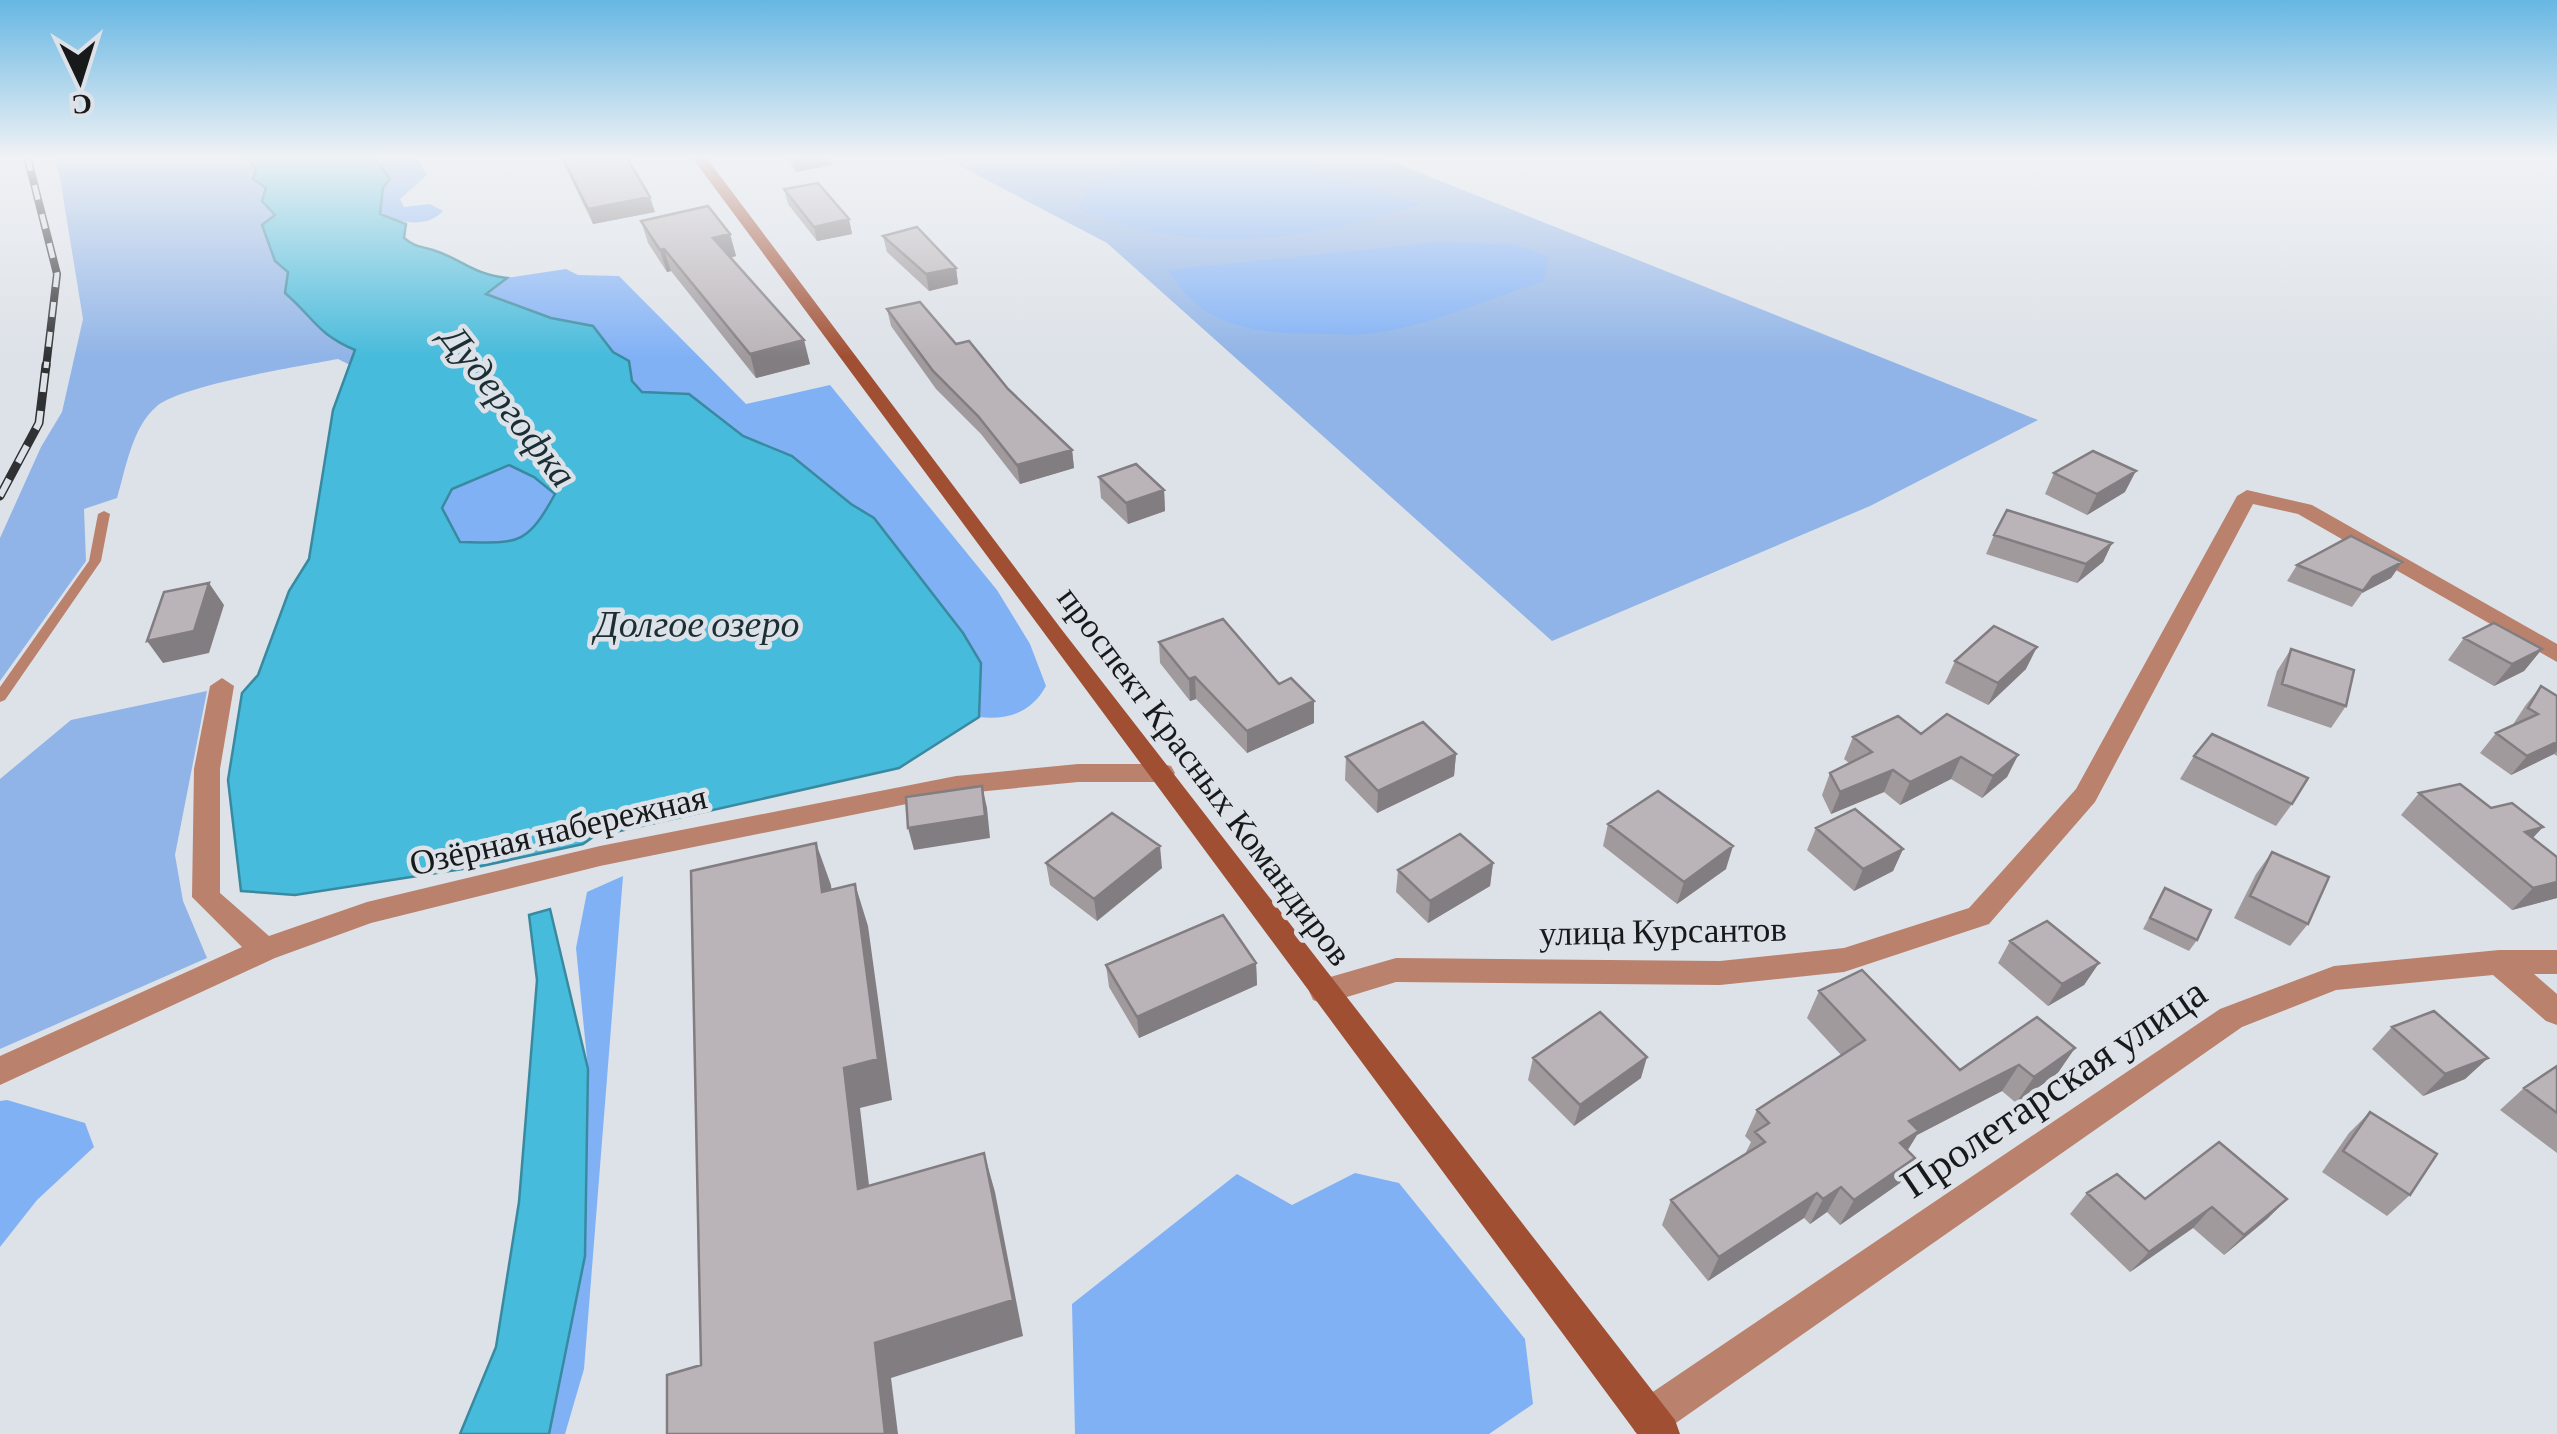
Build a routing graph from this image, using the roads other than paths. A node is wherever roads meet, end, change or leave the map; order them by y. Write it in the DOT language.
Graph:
graph roads {
  1 [pos="748,223"];
  2 [pos="104,514"];
  3 [pos="2557,654"];
  4 [pos="222,686"];
  5 [pos="0,697"];
  6 [pos="1162,773"];
  7 [pos="264,950"];
  8 [pos="2499,962"];
  9 [pos="2557,962"];
  10 [pos="1324,990"];
  11 [pos="2557,1012"];
  12 [pos="0,1071"];
  13 [pos="1655,1426"];
  1 -- 6 [label="street, проспект Красных Командиров"];
  2 -- 5 [label="lane"];
  3 -- 10 [label="street, улица Курсантов"];
  4 -- 7 [label="street"];
  6 -- 7 [label="street, Озёрная набережная"];
  6 -- 10 [label="street, проспект Красных Командиров"];
  7 -- 12 [label="street, Озёрная набережная"];
  8 -- 9 [label="street, Пролетарская улица"];
  8 -- 11 [label="street"];
  8 -- 13 [label="street, Пролетарская улица"];
  10 -- 13 [label="street, проспект Красных Командиров"];
}
